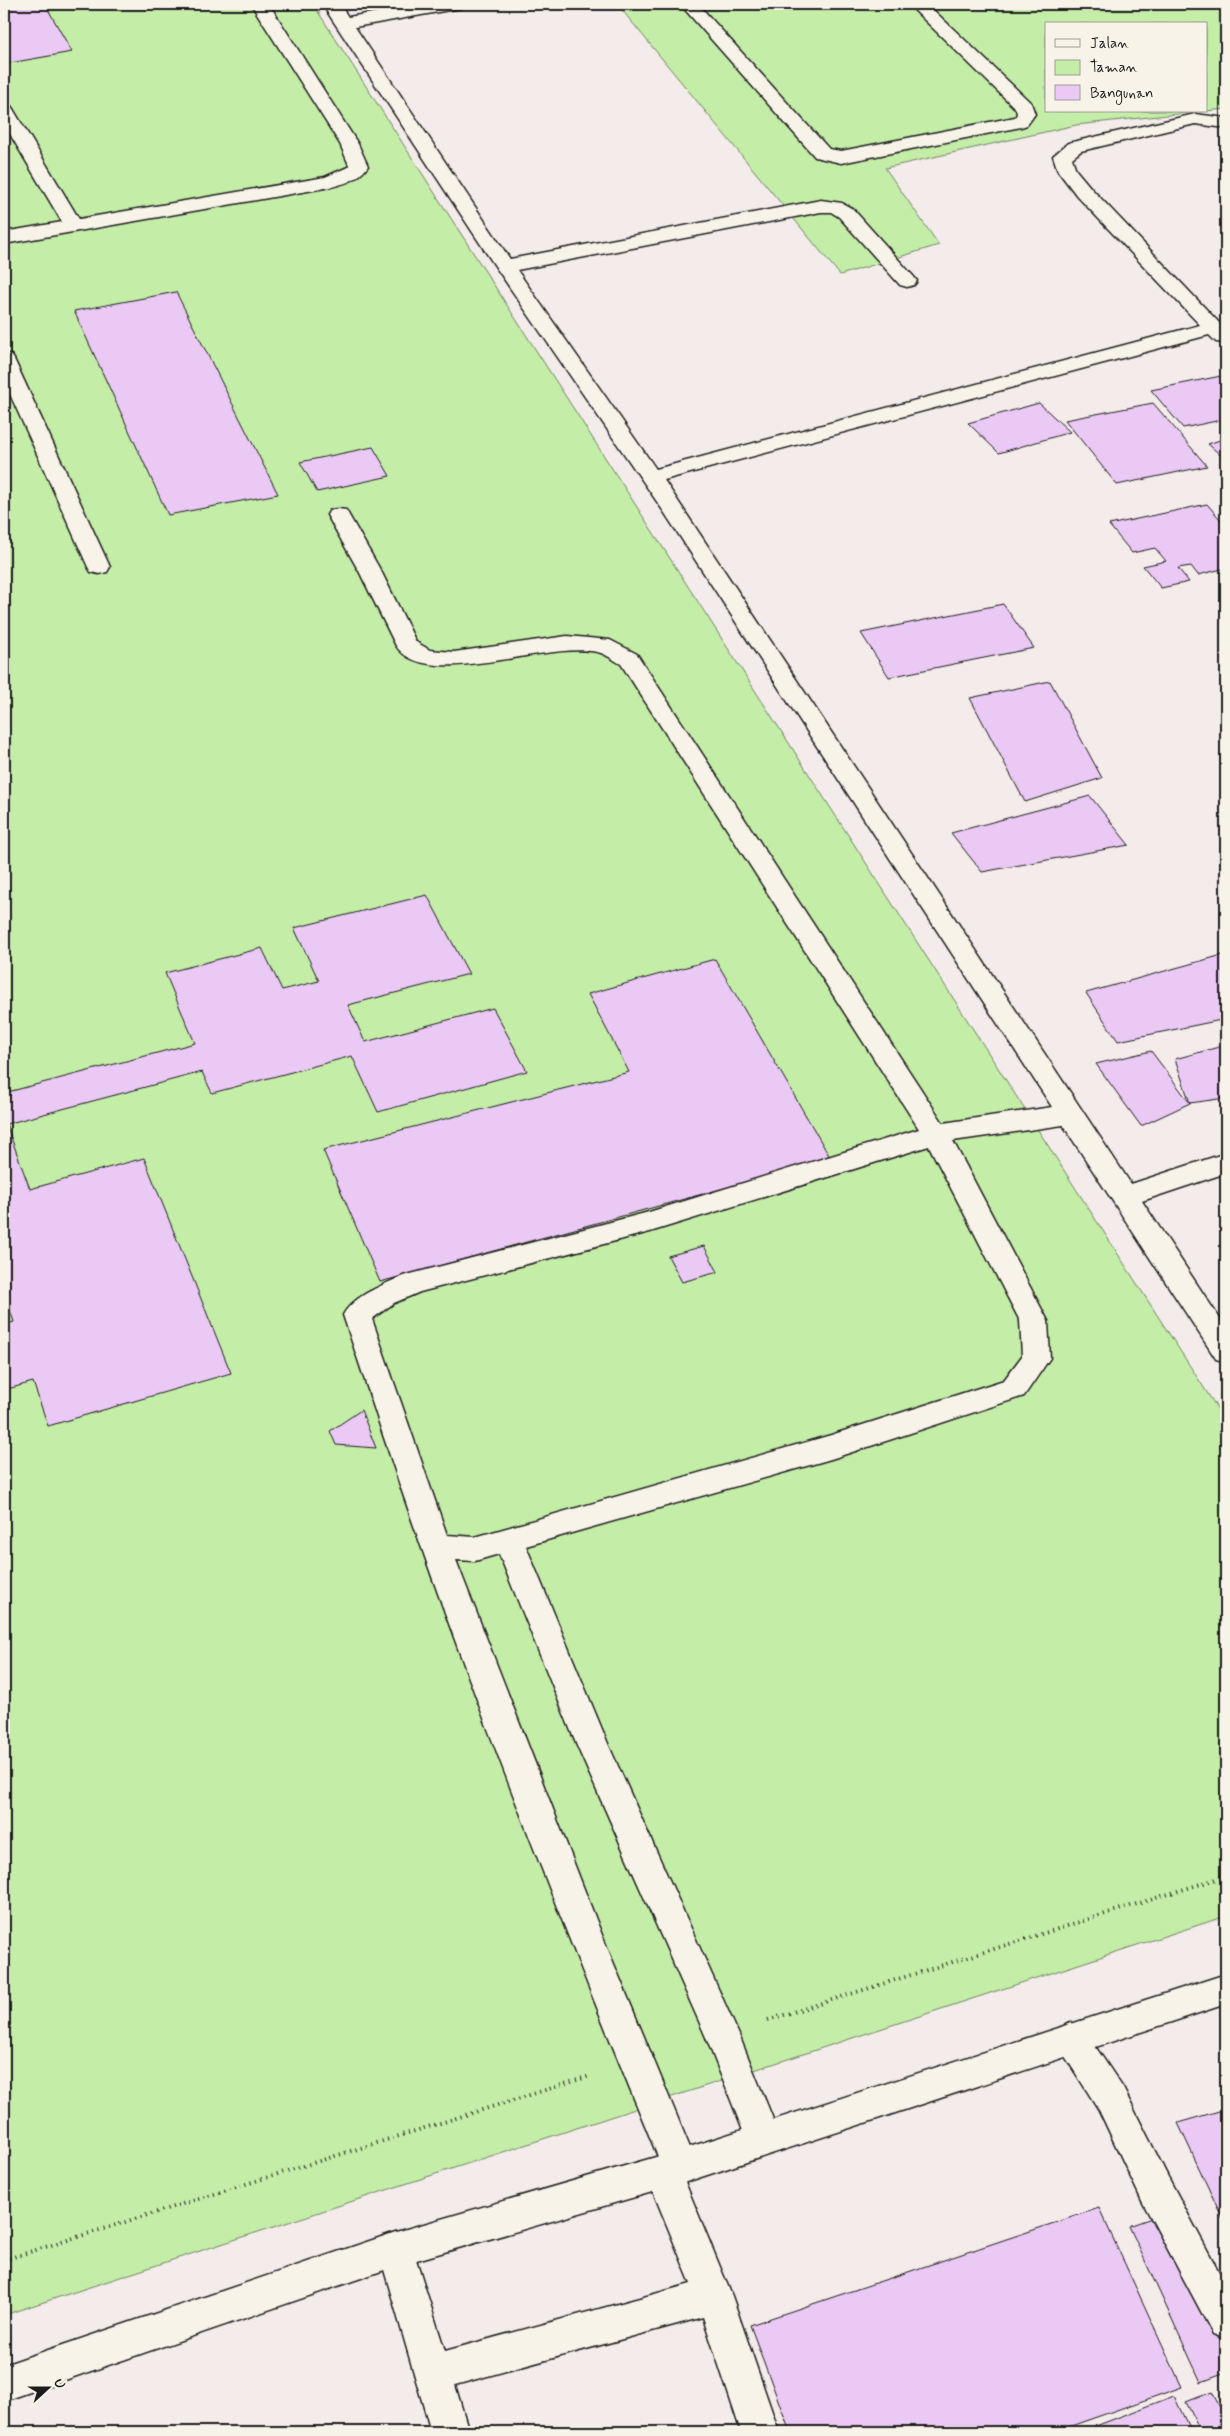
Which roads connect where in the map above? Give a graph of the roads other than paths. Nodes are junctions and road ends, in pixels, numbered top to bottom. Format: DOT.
graph roads {
  1 [pos="260,4"];
  2 [pos="331,4"];
  3 [pos="455,4"];
  4 [pos="689,4"];
  5 [pos="917,4"];
  6 [pos="345,22"];
  7 [pos="4,109"];
  8 [pos="1226,124"];
  9 [pos="74,227"];
  10 [pos="4,238"];
  11 [pos="505,266"];
  12 [pos="907,281"];
  13 [pos="1220,334"];
  14 [pos="4,359"];
  15 [pos="650,476"];
  16 [pos="338,514"];
  17 [pos="99,568"];
  18 [pos="1071,1114"];
  19 [pos="936,1134"];
  20 [pos="1226,1164"];
  21 [pos="1125,1196"];
  22 [pos="1226,1351"];
  23 [pos="508,1538"];
  24 [pos="436,1546"];
  25 [pos="1226,1989"];
  26 [pos="1071,2038"];
  27 [pos="764,2139"];
  28 [pos="671,2169"];
  29 [pos="396,2249"];
  30 [pos="714,2296"];
  31 [pos="1226,2321"];
  32 [pos="434,2372"];
  33 [pos="4,2383"];
  34 [pos="450,2432"];
  35 [pos="760,2432"];
  1 -- 9 [label="street"];
  2 -- 6 [label="street"];
  3 -- 6 [label="street"];
  4 -- 5 [label="street"];
  6 -- 11 [label="street"];
  7 -- 9 [label="street"];
  8 -- 13 [label="street"];
  9 -- 10 [label="street"];
  11 -- 12 [label="street"];
  11 -- 15 [label="street"];
  13 -- 15 [label="street"];
  14 -- 17 [label="street"];
  15 -- 18 [label="street"];
  16 -- 19 [label="street"];
  18 -- 19 [label="street"];
  18 -- 21 [label="street"];
  19 -- 23 [label="street"];
  19 -- 24 [label="street"];
  20 -- 21 [label="street"];
  21 -- 22 [label="street"];
  23 -- 24 [label="street"];
  23 -- 27 [label="street"];
  24 -- 28 [label="street"];
  25 -- 26 [label="street"];
  26 -- 27 [label="street"];
  26 -- 31 [label="street"];
  27 -- 28 [label="street"];
  28 -- 29 [label="street"];
  28 -- 30 [label="street"];
  29 -- 32 [label="street"];
  29 -- 33 [label="street"];
  30 -- 32 [label="street"];
  30 -- 35 [label="street"];
  32 -- 34 [label="street"];
}
